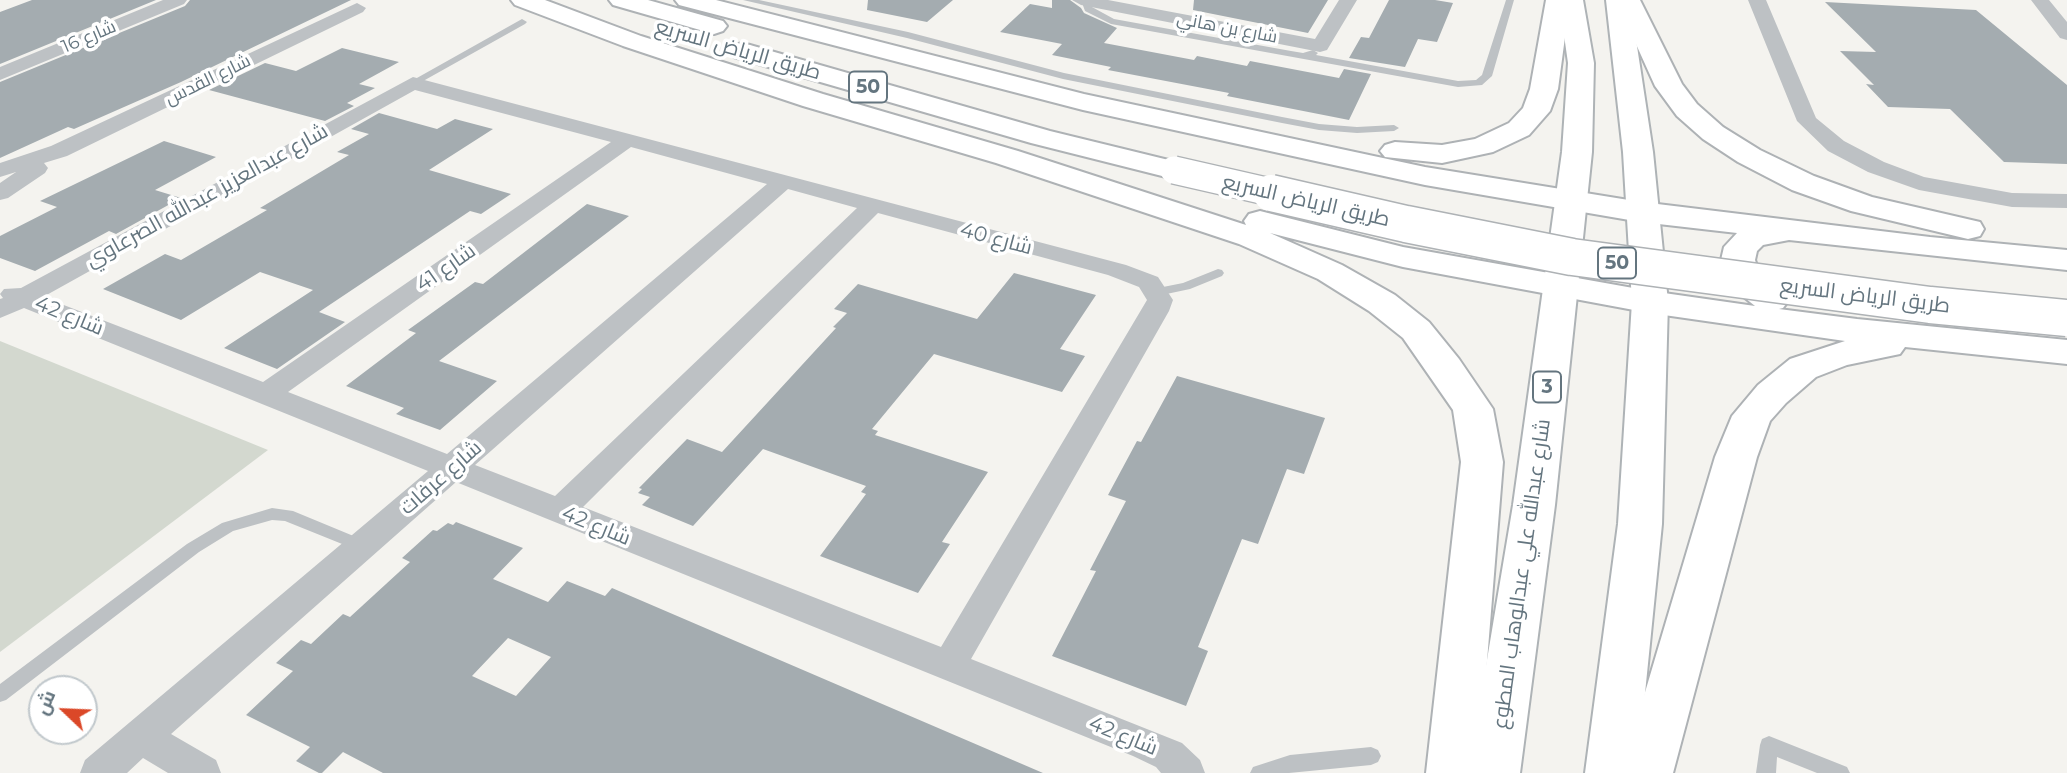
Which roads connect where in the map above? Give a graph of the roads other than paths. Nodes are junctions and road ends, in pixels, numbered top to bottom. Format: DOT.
graph roads {
  1 [pos="178,0"];
  2 [pos="563,0"];
  3 [pos="621,0"];
  4 [pos="687,0"];
  5 [pos="747,0"];
  6 [pos="1083,0"];
  7 [pos="1178,0"];
  8 [pos="1348,0"];
  9 [pos="1510,0"];
  10 [pos="1558,0"];
  11 [pos="1571,0"];
  12 [pos="1618,0"];
  13 [pos="1628,0"];
  14 [pos="1757,0"];
  15 [pos="2040,0"];
  16 [pos="357,8"];
  17 [pos="523,11"];
  18 [pos="1163,16"];
  19 [pos="2067,34"];
  20 [pos="1312,51"];
  21 [pos="0,74"];
  22 [pos="413,83"];
  23 [pos="1394,128"];
  24 [pos="1220,132"];
  25 [pos="626,141"];
  26 [pos="59,151"];
  27 [pos="1007,157"];
  28 [pos="1180,161"];
  29 [pos="0,170"];
  30 [pos="1425,176"];
  31 [pos="0,180"];
  32 [pos="782,183"];
  33 [pos="0,192"];
  34 [pos="1571,201"];
  35 [pos="2067,201"];
  36 [pos="872,206"];
  37 [pos="1642,212"];
  38 [pos="1793,231"];
  39 [pos="2067,247"];
  40 [pos="1403,257"];
  41 [pos="2067,260"];
  42 [pos="1218,272"];
  43 [pos="1559,287"];
  44 [pos="1157,292"];
  45 [pos="2067,293"];
  46 [pos="7,299"];
  47 [pos="1650,302"];
  48 [pos="2067,318"];
  49 [pos="1837,328"];
  50 [pos="2067,353"];
  51 [pos="266,394"];
  52 [pos="452,468"];
  53 [pos="561,511"];
  54 [pos="362,546"];
  55 [pos="948,666"];
  56 [pos="0,694"];
  57 [pos="141,737"];
  58 [pos="1371,756"];
  59 [pos="99,773"];
  60 [pos="202,773"];
  61 [pos="1186,773"];
  62 [pos="1260,773"];
  63 [pos="1452,773"];
  64 [pos="1494,773"];
  65 [pos="1611,773"];
  66 [pos="1647,773"];
  67 [pos="1766,773"];
  68 [pos="1840,773"];
  1 -- 21 [label="street, شارع 16"];
  2 -- 28 [label="main road, طريق الرياض السريع / 50"];
  3 -- 28 [label="main road, طريق الرياض السريع / 50"];
  4 -- 24 [label="main road"];
  5 -- 23 [label="lane"];
  6 -- 18 [label="street, شارع بن هاني"];
  6 -- 20 [label="lane"];
  7 -- 18 [label="street"];
  8 -- 20 [label="street"];
  9 -- 20 [label="lane"];
  10 -- 24 [label="main road"];
  11 -- 34 [label="main road, شارع عبدالله علي عبدالوهاب المطوع / 3"];
  12 -- 37 [label="main road"];
  13 -- 39 [label="main road"];
  14 -- 35 [label="street"];
  15 -- 19 [label="street"];
  16 -- 26 [label="street, شارع القدس"];
  17 -- 22 [label="lane"];
  17 -- 27 [label="main road"];
  18 -- 20 [label="street, شارع بن هاني"];
  22 -- 25 [label="street, شارع 40"];
  22 -- 46 [label="street, شارع عبدالعزيز عبدالله الصرعاوي"];
  24 -- 30 [label="main road"];
  25 -- 32 [label="street, شارع 40"];
  25 -- 51 [label="street, شارع 41"];
  26 -- 29 [label="street, شارع القدس"];
  26 -- 33 [label="street, شارع القدس"];
  27 -- 40 [label="main road"];
  27 -- 63 [label="main road"];
  28 -- 45 [label="main road, طريق الرياض السريع / 50"];
  28 -- 48 [label="main road, طريق الرياض السريع / 50, bridge"];
  30 -- 34 [label="main road"];
  30 -- 40 [label="main road"];
  31 -- 33 [label="street"];
  32 -- 36 [label="street, شارع 40"];
  32 -- 52 [label="street, شارع عرفات"];
  34 -- 37 [label="main road"];
  34 -- 43 [label="main road, شارع عبدالله علي عبدالوهاب المطوع / 3"];
  36 -- 44 [label="street, شارع 40"];
  36 -- 53 [label="street"];
  37 -- 38 [label="main road"];
  37 -- 47 [label="main road"];
  38 -- 41 [label="main road"];
  38 -- 49 [label="main road"];
  40 -- 43 [label="main road"];
  42 -- 44 [label="lane"];
  43 -- 47 [label="main road"];
  43 -- 64 [label="main road, شارع عبدالله علي عبدالوهاب المطوع / 3"];
  44 -- 55 [label="street"];
  46 -- 51 [label="street, شارع 42"];
  47 -- 49 [label="main road"];
  47 -- 65 [label="main road"];
  49 -- 50 [label="main road"];
  50 -- 66 [label="main road"];
  51 -- 52 [label="street, شارع 42"];
  52 -- 53 [label="street, شارع 42"];
  52 -- 54 [label="street, شارع عرفات"];
  53 -- 55 [label="street, شارع 42"];
  54 -- 56 [label="lane"];
  54 -- 57 [label="street, شارع عرفات"];
  55 -- 61 [label="street, شارع 42"];
  57 -- 59 [label="street, شارع عرفات"];
  57 -- 60 [label="street"];
  58 -- 62 [label="lane"];
  67 -- 68 [label="lane"];
}
